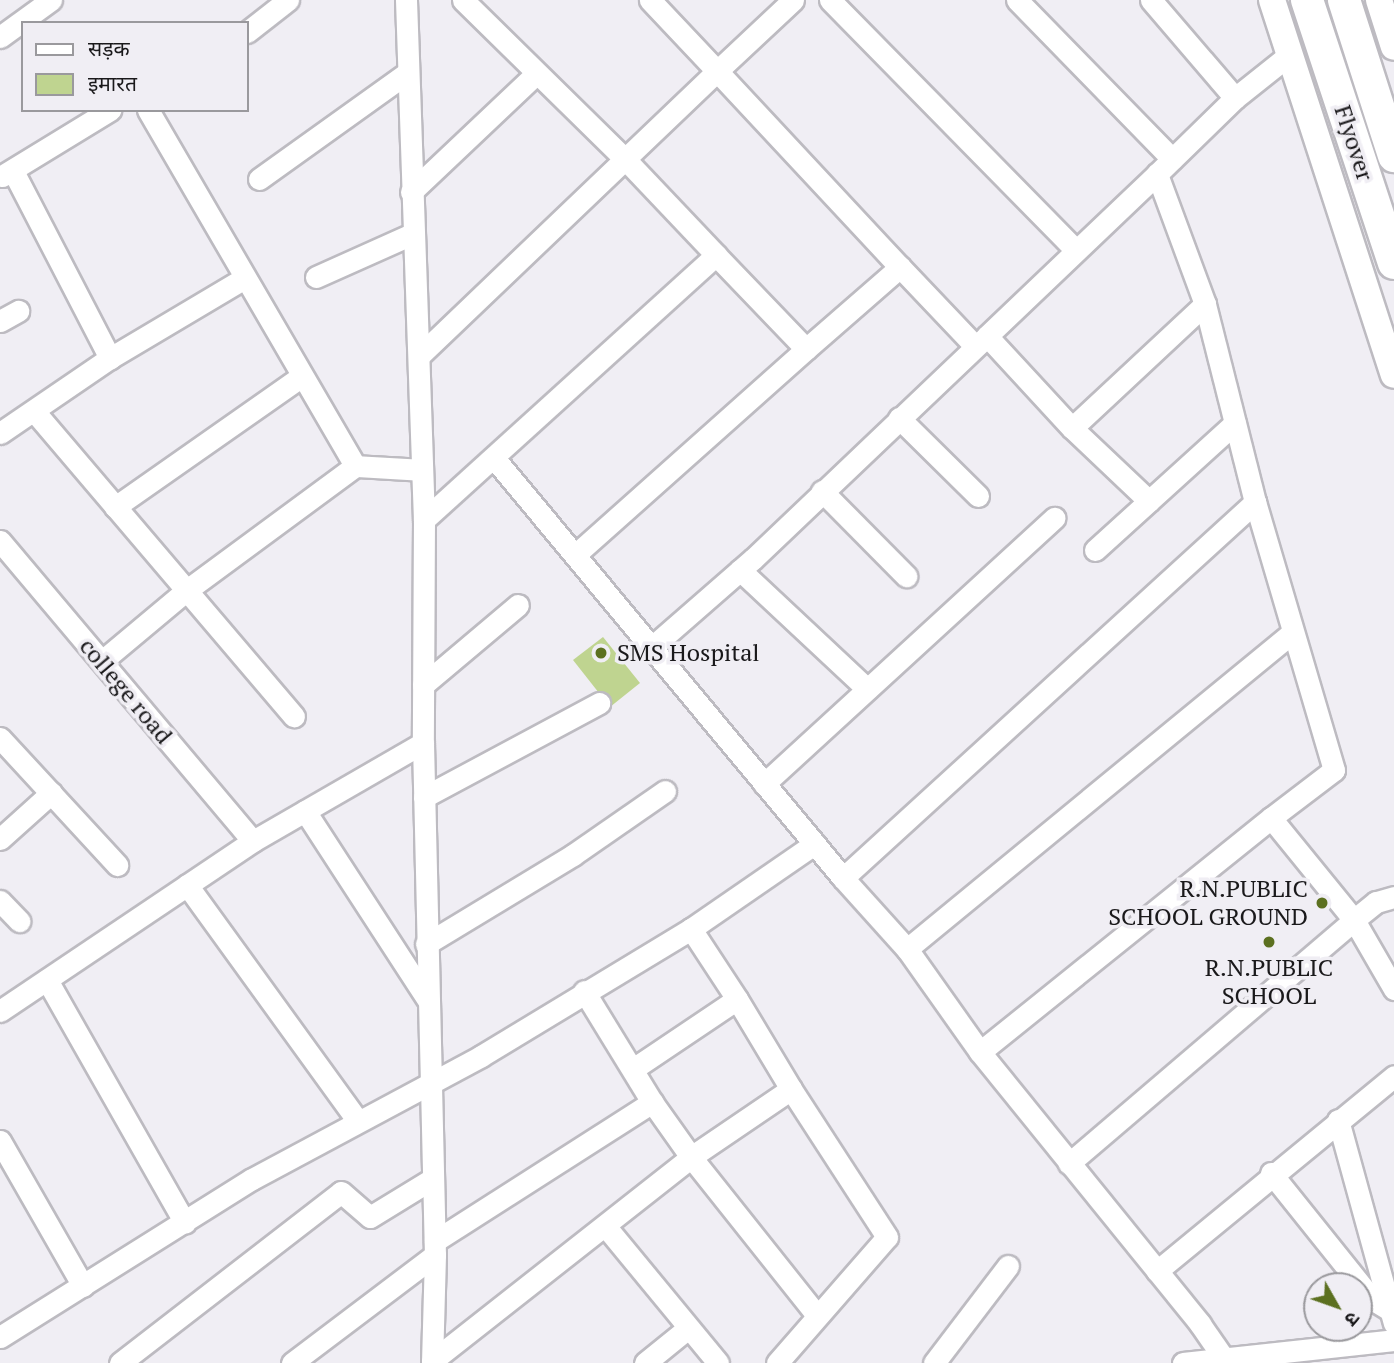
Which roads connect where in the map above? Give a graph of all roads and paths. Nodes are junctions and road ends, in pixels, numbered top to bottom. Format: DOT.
graph roads {
  1 [pos="288,0"];
  2 [pos="406,0"];
  3 [pos="463,0"];
  4 [pos="650,0"];
  5 [pos="793,0"];
  6 [pos="830,0"];
  7 [pos="1017,0"];
  8 [pos="1151,0"];
  9 [pos="1272,0"];
  10 [pos="1307,0"];
  11 [pos="1344,0"];
  12 [pos="1379,0"];
  13 [pos="36,4"];
  14 [pos="248,31"];
  15 [pos="0,37"];
  16 [pos="1394,47"];
  17 [pos="1289,55"];
  18 [pos="717,71"];
  19 [pos="407,73"];
  20 [pos="537,73"];
  21 [pos="1235,98"];
  22 [pos="107,112"];
  23 [pos="149,112"];
  24 [pos="1394,156"];
  25 [pos="625,159"];
  26 [pos="1172,159"];
  27 [pos="6,174"];
  28 [pos="1157,174"];
  29 [pos="259,178"];
  30 [pos="411,192"];
  31 [pos="412,234"];
  32 [pos="1076,250"];
  33 [pos="716,255"];
  34 [pos="1394,263"];
  35 [pos="900,267"];
  36 [pos="316,277"];
  37 [pos="245,278"];
  38 [pos="1205,304"];
  39 [pos="981,341"];
  40 [pos="806,349"];
  41 [pos="421,354"];
  42 [pos="110,358"];
  43 [pos="1394,375"];
  44 [pos="303,376"];
  45 [pos="34,411"];
  46 [pos="899,418"];
  47 [pos="1235,423"];
  48 [pos="1072,428"];
  49 [pos="0,433"];
  50 [pos="494,458"];
  51 [pos="355,466"];
  52 [pos="422,470"];
  53 [pos="822,491"];
  54 [pos="978,496"];
  55 [pos="1149,500"];
  56 [pos="1255,502"];
  57 [pos="115,507"];
  58 [pos="1054,518"];
  59 [pos="424,520"];
  60 [pos="0,541"];
  61 [pos="1095,550"];
  62 [pos="575,555"];
  63 [pos="740,570"];
  64 [pos="906,576"];
  65 [pos="187,590"];
  66 [pos="517,605"];
  67 [pos="1293,632"];
  68 [pos="652,647"];
  69 [pos="102,662"];
  70 [pos="423,685"];
  71 [pos="867,689"];
  72 [pos="599,703"];
  73 [pos="294,716"];
  74 [pos="0,738"];
  75 [pos="423,743"];
  76 [pos="764,784"];
  77 [pos="665,790"];
  78 [pos="51,793"];
  79 [pos="424,797"];
  80 [pos="305,811"];
  81 [pos="1271,818"];
  82 [pos="0,839"];
  83 [pos="253,841"];
  84 [pos="814,844"];
  85 [pos="117,865"];
  86 [pos="842,878"];
  87 [pos="187,884"];
  88 [pos="1394,897"];
  89 [pos="0,901"];
  90 [pos="1354,920"];
  91 [pos="19,921"];
  92 [pos="691,929"];
  93 [pos="426,944"];
  94 [pos="907,948"];
  95 [pos="47,980"];
  96 [pos="1394,989"];
  97 [pos="584,991"];
  98 [pos="427,999"];
  99 [pos="737,999"];
  100 [pos="0,1011"];
  101 [pos="980,1052"];
  102 [pos="634,1069"];
  103 [pos="1394,1076"];
  104 [pos="432,1080"];
  105 [pos="791,1090"];
  106 [pos="652,1102"];
  107 [pos="1338,1120"];
  108 [pos="358,1121"];
  109 [pos="0,1141"];
  110 [pos="691,1157"];
  111 [pos="1069,1163"];
  112 [pos="1271,1173"];
  113 [pos="432,1179"];
  114 [pos="185,1223"];
  115 [pos="606,1227"];
  116 [pos="435,1248"];
  117 [pos="1007,1266"];
  118 [pos="1157,1272"];
  119 [pos="83,1286"];
  120 [pos="816,1314"];
  121 [pos="1392,1317"];
  122 [pos="688,1328"];
  123 [pos="0,1337"];
  124 [pos="1394,1340"];
  125 [pos="1225,1361"];
  126 [pos="432,1362"];
  127 [pos="120,1363"];
  128 [pos="292,1363"];
  129 [pos="645,1363"];
  130 [pos="718,1363"];
  131 [pos="777,1363"];
  132 [pos="934,1363"];
  133 [pos="1183,1363"];
  1 -- 14 [label="street"];
  2 -- 19 [label="street"];
  3 -- 20 [label="street"];
  4 -- 18 [label="street"];
  5 -- 18 [label="street"];
  6 -- 32 [label="street"];
  7 -- 26 [label="street"];
  8 -- 21 [label="street"];
  9 -- 17 [label="main road"];
  10 -- 34 [label="highway, Flyover"];
  11 -- 24 [label="highway, Flyover"];
  12 -- 16 [label="main road"];
  13 -- 15 [label="street"];
  17 -- 21 [label="street"];
  17 -- 43 [label="main road"];
  18 -- 25 [label="street"];
  18 -- 35 [label="street"];
  19 -- 29 [label="street"];
  19 -- 30 [label="street"];
  20 -- 25 [label="street"];
  20 -- 30 [label="street"];
  21 -- 26 [label="street"];
  22 -- 27 [label="street"];
  23 -- 37 [label="street"];
  25 -- 33 [label="street"];
  25 -- 41 [label="street"];
  26 -- 28 [label="street"];
  27 -- 42 [label="street"];
  28 -- 32 [label="street"];
  28 -- 38 [label="street"];
  30 -- 31 [label="street"];
  31 -- 36 [label="street"];
  31 -- 41 [label="street"];
  32 -- 39 [label="street"];
  33 -- 40 [label="street"];
  33 -- 50 [label="street"];
  35 -- 39 [label="street"];
  35 -- 40 [label="street"];
  37 -- 42 [label="street"];
  37 -- 44 [label="street"];
  38 -- 47 [label="street"];
  38 -- 48 [label="street"];
  39 -- 46 [label="street"];
  39 -- 48 [label="street"];
  40 -- 62 [label="street"];
  41 -- 52 [label="street"];
  42 -- 45 [label="street"];
  44 -- 51 [label="street"];
  44 -- 57 [label="street"];
  45 -- 49 [label="street"];
  45 -- 57 [label="street"];
  46 -- 53 [label="street"];
  46 -- 54 [label="street"];
  47 -- 55 [label="street"];
  47 -- 56 [label="street"];
  48 -- 55 [label="street"];
  50 -- 59 [label="street"];
  50 -- 62 [label="street"];
  51 -- 52 [label="street"];
  51 -- 65 [label="street"];
  52 -- 59 [label="street"];
  53 -- 63 [label="street"];
  53 -- 64 [label="street"];
  55 -- 61 [label="street"];
  56 -- 67 [label="street"];
  56 -- 86 [label="street"];
  57 -- 65 [label="street"];
  58 -- 71 [label="street"];
  59 -- 70 [label="street"];
  60 -- 69 [label="street, college road"];
  62 -- 68 [label="street"];
  63 -- 68 [label="street"];
  63 -- 71 [label="street"];
  65 -- 69 [label="street"];
  65 -- 73 [label="street"];
  66 -- 70 [label="street"];
  67 -- 81 [label="street"];
  67 -- 94 [label="street"];
  68 -- 76 [label="street"];
  69 -- 83 [label="street, college road"];
  70 -- 75 [label="street"];
  71 -- 76 [label="street"];
  72 -- 79 [label="street"];
  74 -- 78 [label="street"];
  75 -- 79 [label="street"];
  75 -- 80 [label="street"];
  76 -- 84 [label="street"];
  77 -- 93 [label="street"];
  78 -- 82 [label="street"];
  78 -- 85 [label="street"];
  79 -- 93 [label="street"];
  80 -- 83 [label="street"];
  80 -- 98 [label="street"];
  81 -- 90 [label="street"];
  81 -- 101 [label="street"];
  83 -- 87 [label="street"];
  84 -- 86 [label="street"];
  84 -- 92 [label="street"];
  86 -- 94 [label="street"];
  87 -- 95 [label="street"];
  87 -- 108 [label="street"];
  88 -- 90 [label="street"];
  89 -- 91 [label="street"];
  90 -- 96 [label="street"];
  90 -- 111 [label="street"];
  92 -- 97 [label="street"];
  92 -- 99 [label="street"];
  93 -- 98 [label="street"];
  94 -- 101 [label="street"];
  95 -- 100 [label="street"];
  95 -- 114 [label="street"];
  97 -- 102 [label="street"];
  97 -- 104 [label="street"];
  98 -- 104 [label="street"];
  99 -- 102 [label="street"];
  99 -- 105 [label="street"];
  101 -- 111 [label="street"];
  102 -- 106 [label="street"];
  103 -- 107 [label="street"];
  104 -- 108 [label="street"];
  104 -- 113 [label="street"];
  105 -- 110 [label="street"];
  105 -- 120 [label="street"];
  106 -- 110 [label="street"];
  106 -- 116 [label="street"];
  107 -- 112 [label="street"];
  107 -- 121 [label="street"];
  108 -- 114 [label="street"];
  109 -- 119 [label="street"];
  110 -- 115 [label="street"];
  110 -- 120 [label="street"];
  111 -- 118 [label="street"];
  112 -- 118 [label="street"];
  112 -- 121 [label="street"];
  113 -- 116 [label="street"];
  113 -- 127 [label="street"];
  114 -- 119 [label="street"];
  115 -- 122 [label="street"];
  115 -- 126 [label="street"];
  116 -- 126 [label="street"];
  116 -- 128 [label="street"];
  117 -- 132 [label="street"];
  118 -- 125 [label="street"];
  119 -- 123 [label="street"];
  120 -- 131 [label="street"];
  122 -- 129 [label="street"];
  122 -- 130 [label="street"];
  124 -- 125 [label="street"];
  125 -- 133 [label="street"];
}
